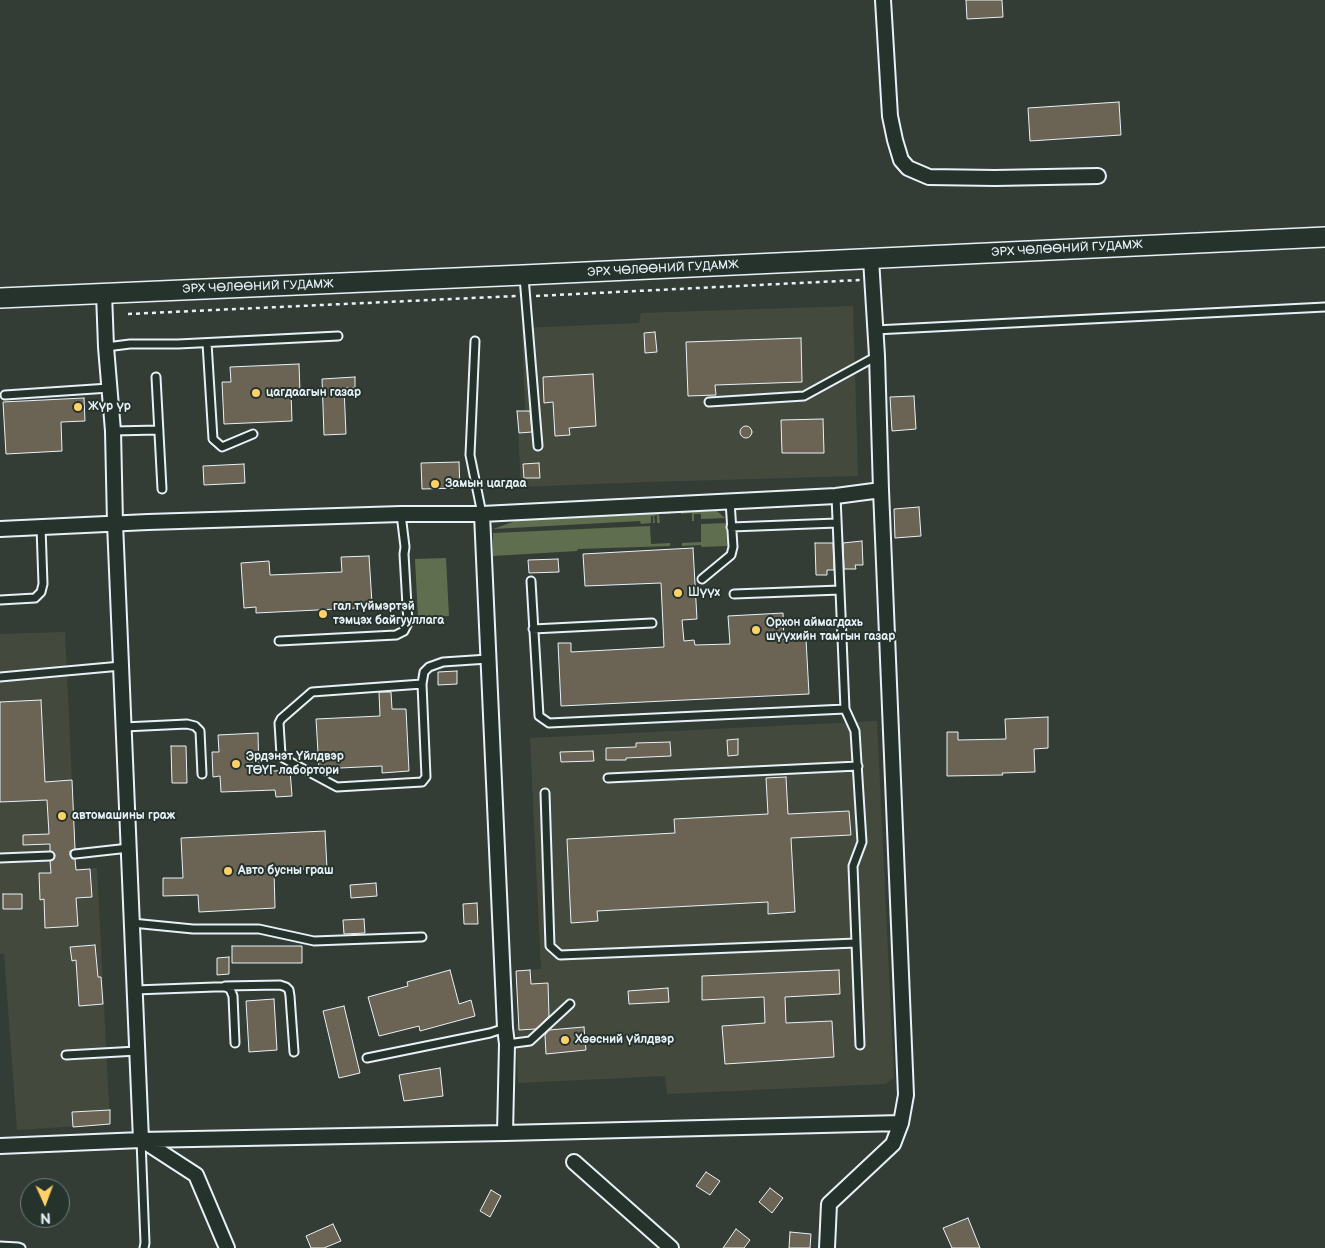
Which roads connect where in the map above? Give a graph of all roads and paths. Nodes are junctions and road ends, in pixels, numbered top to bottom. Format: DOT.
graph roads {
  1 [pos="882,0"];
  2 [pos="1098,176"];
  3 [pos="1325,237"];
  4 [pos="871,259"];
  5 [pos="524,275"];
  6 [pos="872,280"];
  7 [pos="104,294"];
  8 [pos="526,296"];
  9 [pos="0,298"];
  10 [pos="1325,307"];
  11 [pos="128,314"];
  12 [pos="875,330"];
  13 [pos="338,336"];
  14 [pos="475,341"];
  15 [pos="207,343"];
  16 [pos="106,347"];
  17 [pos="877,356"];
  18 [pos="156,377"];
  19 [pos="109,388"];
  20 [pos="5,395"];
  21 [pos="709,402"];
  22 [pos="160,430"];
  23 [pos="113,432"];
  24 [pos="253,434"];
  25 [pos="538,446"];
  26 [pos="162,489"];
  27 [pos="881,490"];
  28 [pos="836,496"];
  29 [pos="730,500"];
  30 [pos="401,514"];
  31 [pos="482,514"];
  32 [pos="837,523"];
  33 [pos="116,524"];
  34 [pos="41,527"];
  35 [pos="731,527"];
  36 [pos="0,529"];
  37 [pos="702,579"];
  38 [pos="531,581"];
  39 [pos="840,590"];
  40 [pos="734,594"];
  41 [pos="0,600"];
  42 [pos="652,623"];
  43 [pos="533,628"];
  44 [pos="279,641"];
  45 [pos="488,660"];
  46 [pos="121,666"];
  47 [pos="0,677"];
  48 [pos="422,684"];
  49 [pos="845,709"];
  50 [pos="124,728"];
  51 [pos="281,755"];
  52 [pos="282,766"];
  53 [pos="858,766"];
  54 [pos="202,774"];
  55 [pos="608,778"];
  56 [pos="545,793"];
  57 [pos="129,848"];
  58 [pos="75,854"];
  59 [pos="50,856"];
  60 [pos="0,858"];
  61 [pos="132,924"];
  62 [pos="422,936"];
  63 [pos="856,944"];
  64 [pos="215,986"];
  65 [pos="135,990"];
  66 [pos="570,1004"];
  67 [pos="505,1028"];
  68 [pos="236,1043"];
  69 [pos="507,1044"];
  70 [pos="860,1044"];
  71 [pos="137,1051"];
  72 [pos="294,1052"];
  73 [pos="66,1055"];
  74 [pos="367,1058"];
  75 [pos="901,1123"];
  76 [pos="505,1133"];
  77 [pos="141,1140"];
  78 [pos="0,1146"];
  79 [pos="574,1162"];
  80 [pos="0,1246"];
  81 [pos="665,1246"];
  82 [pos="21,1248"];
  83 [pos="144,1248"];
  84 [pos="227,1248"];
  85 [pos="827,1248"];
  1 -- 2 [label="street"];
  3 -- 4 [label="main road, ЭРХ ЧӨЛӨӨНИЙ ГУДАМЖ"];
  4 -- 5 [label="main road, ЭРХ ЧӨЛӨӨНИЙ ГУДАМЖ"];
  4 -- 6 [label="street"];
  5 -- 7 [label="main road, ЭРХ ЧӨЛӨӨНИЙ ГУДАМЖ"];
  5 -- 8 [label="lane"];
  6 -- 8 [label="path"];
  6 -- 12 [label="street"];
  7 -- 9 [label="main road, ЭРХ ЧӨЛӨӨНИЙ ГУДАМЖ"];
  7 -- 16 [label="street"];
  8 -- 11 [label="path"];
  8 -- 25 [label="lane"];
  10 -- 12 [label="lane"];
  12 -- 17 [label="street"];
  13 -- 15 [label="lane"];
  14 -- 31 [label="lane"];
  15 -- 16 [label="lane"];
  15 -- 24 [label="lane"];
  16 -- 19 [label="street"];
  17 -- 21 [label="lane"];
  17 -- 27 [label="street"];
  18 -- 22 [label="lane"];
  19 -- 20 [label="lane"];
  19 -- 23 [label="street"];
  22 -- 23 [label="lane"];
  22 -- 26 [label="lane"];
  23 -- 33 [label="street"];
  27 -- 28 [label="street"];
  27 -- 75 [label="street"];
  28 -- 29 [label="street"];
  28 -- 32 [label="lane"];
  29 -- 31 [label="street"];
  29 -- 35 [label="lane"];
  30 -- 31 [label="street"];
  30 -- 33 [label="street"];
  30 -- 44 [label="lane"];
  31 -- 45 [label="street"];
  32 -- 35 [label="lane"];
  32 -- 39 [label="lane"];
  33 -- 34 [label="street"];
  33 -- 46 [label="street"];
  34 -- 36 [label="street"];
  34 -- 41 [label="lane"];
  35 -- 37 [label="lane"];
  38 -- 43 [label="lane"];
  39 -- 40 [label="lane"];
  39 -- 49 [label="lane"];
  42 -- 43 [label="lane"];
  43 -- 49 [label="lane"];
  45 -- 48 [label="lane"];
  45 -- 67 [label="street"];
  46 -- 47 [label="lane"];
  46 -- 50 [label="street"];
  48 -- 51 [label="lane"];
  48 -- 51 [label="lane"];
  49 -- 53 [label="lane"];
  50 -- 54 [label="lane"];
  50 -- 57 [label="street"];
  51 -- 52 [label="lane"];
  53 -- 55 [label="lane"];
  53 -- 63 [label="lane"];
  56 -- 63 [label="lane"];
  57 -- 58 [label="lane"];
  57 -- 61 [label="street"];
  59 -- 60 [label="lane"];
  61 -- 62 [label="lane"];
  61 -- 65 [label="street"];
  63 -- 70 [label="lane"];
  64 -- 65 [label="lane"];
  64 -- 68 [label="lane"];
  64 -- 72 [label="lane"];
  65 -- 71 [label="street"];
  66 -- 69 [label="lane"];
  67 -- 69 [label="street"];
  67 -- 74 [label="lane"];
  69 -- 76 [label="street"];
  71 -- 73 [label="lane"];
  71 -- 77 [label="street"];
  75 -- 76 [label="street"];
  75 -- 85 [label="street"];
  76 -- 77 [label="street"];
  77 -- 78 [label="street"];
  77 -- 83 [label="lane"];
  77 -- 84 [label="street"];
  79 -- 81 [label="street"];
  80 -- 82 [label="lane"];
}
